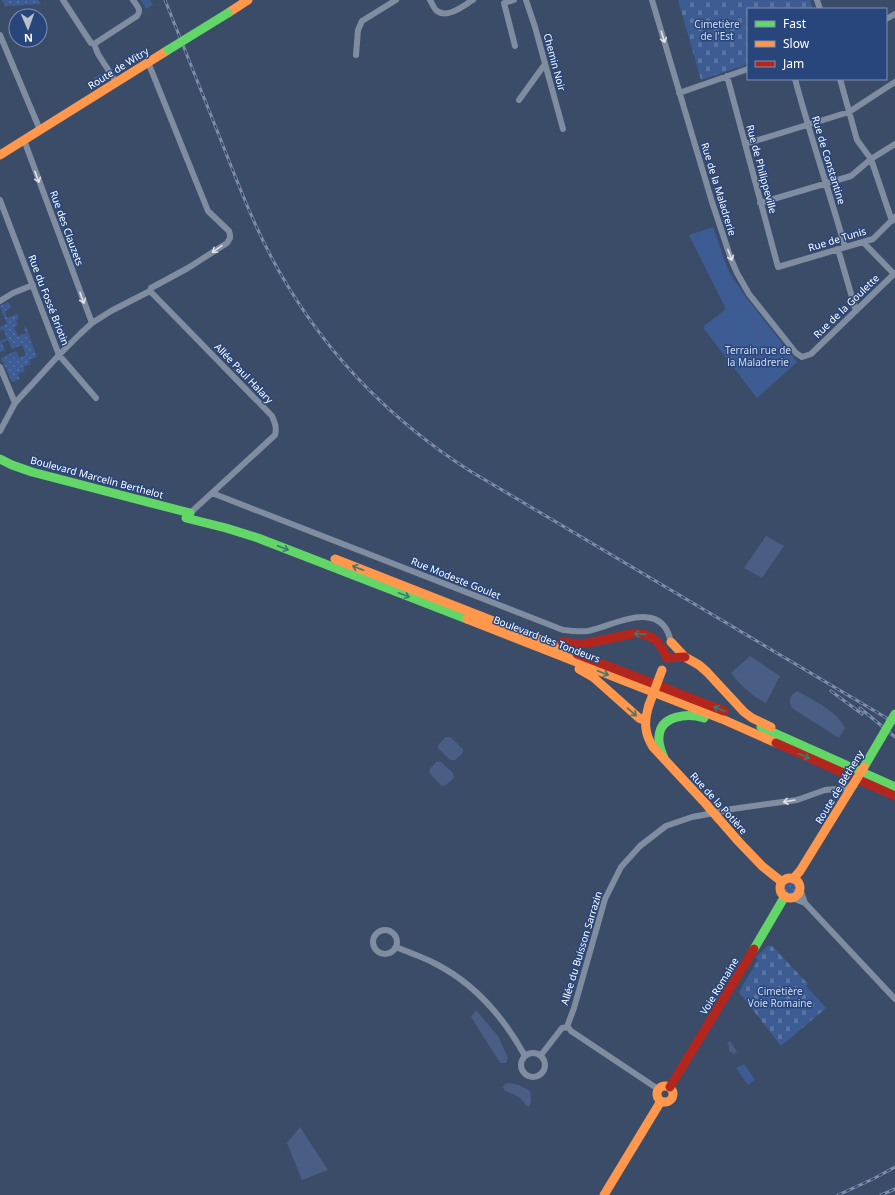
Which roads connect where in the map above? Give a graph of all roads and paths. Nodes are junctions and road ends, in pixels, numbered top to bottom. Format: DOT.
graph roads {
  1 [pos="63,0"];
  2 [pos="133,0"];
  3 [pos="248,0"];
  4 [pos="396,0"];
  5 [pos="430,0"];
  6 [pos="473,0"];
  7 [pos="514,0"];
  8 [pos="526,0"];
  9 [pos="652,0"];
  10 [pos="0,35"];
  11 [pos="94,44"];
  12 [pos="515,46"];
  13 [pos="356,55"];
  14 [pos="148,62"];
  15 [pos="545,64"];
  16 [pos="747,69"];
  17 [pos="727,76"];
  18 [pos="795,80"];
  19 [pos="840,80"];
  20 [pos="116,82"];
  21 [pos="895,82"];
  22 [pos="679,93"];
  23 [pos="519,100"];
  24 [pos="849,112"];
  25 [pos="807,124"];
  26 [pos="563,129"];
  27 [pos="40,130"];
  28 [pos="24,140"];
  29 [pos="745,144"];
  30 [pos="895,144"];
  31 [pos="0,155"];
  32 [pos="871,159"];
  33 [pos="827,183"];
  34 [pos="0,200"];
  35 [pos="760,203"];
  36 [pos="893,219"];
  37 [pos="863,242"];
  38 [pos="845,247"];
  39 [pos="838,249"];
  40 [pos="778,266"];
  41 [pos="894,273"];
  42 [pos="33,285"];
  43 [pos="150,291"];
  44 [pos="0,300"];
  45 [pos="856,311"];
  46 [pos="92,323"];
  47 [pos="811,354"];
  48 [pos="59,355"];
  49 [pos="0,367"];
  50 [pos="96,398"];
  51 [pos="15,403"];
  52 [pos="0,431"];
  53 [pos="0,458"];
  54 [pos="0,465"];
  55 [pos="212,492"];
  56 [pos="188,515"];
  57 [pos="417,590"];
  58 [pos="504,634"];
  59 [pos="671,642"];
  60 [pos="685,657"];
  61 [pos="667,658"];
  62 [pos="895,714"];
  63 [pos="644,720"];
  64 [pos="780,745"];
  65 [pos="815,751"];
  66 [pos="664,758"];
  67 [pos="853,785"];
  68 [pos="895,787"];
  69 [pos="895,796"];
  70 [pos="714,813"];
  71 [pos="782,882"];
  72 [pos="797,884"];
  73 [pos="788,897"];
  74 [pos="805,903"];
  75 [pos="396,947"];
  76 [pos="895,999"];
  77 [pos="568,1027"];
  78 [pos="541,1055"];
  79 [pos="525,1056"];
  80 [pos="670,1087"];
  81 [pos="658,1089"];
  82 [pos="661,1101"];
  83 [pos="604,1195"];
  1 -- 11 [label="street"];
  2 -- 11 [label="street"];
  3 -- 14 [label="main road, Route de Witry, bridge"];
  4 -- 13 [label="street"];
  5 -- 6 [label="street"];
  7 -- 12 [label="street"];
  8 -- 15 [label="street, Chemin Noir"];
  9 -- 22 [label="street, Rue de la Maladrerie, one-way"];
  10 -- 27 [label="street"];
  11 -- 20 [label="street"];
  14 -- 20 [label="main road, Route de Witry"];
  14 -- 43 [label="street, one-way"];
  15 -- 23 [label="street"];
  15 -- 26 [label="street, Chemin Noir"];
  16 -- 17 [label="street"];
  17 -- 22 [label="street"];
  17 -- 29 [label="street, Rue de Philippeville"];
  18 -- 25 [label="street, Rue de Constantine"];
  19 -- 24 [label="street"];
  20 -- 27 [label="main road, Route de Witry"];
  21 -- 24 [label="street"];
  22 -- 47 [label="street, Rue de la Maladrerie, one-way"];
  24 -- 25 [label="street"];
  24 -- 32 [label="street"];
  25 -- 29 [label="street"];
  25 -- 33 [label="street, Rue de Constantine"];
  27 -- 28 [label="main road, Route de Witry"];
  28 -- 31 [label="main road, Route de Witry"];
  28 -- 46 [label="street, Rue des Clauzets, one-way"];
  29 -- 35 [label="street, Rue de Philippeville"];
  30 -- 32 [label="street"];
  32 -- 33 [label="street"];
  32 -- 36 [label="street"];
  33 -- 35 [label="street"];
  33 -- 38 [label="street, Rue de Constantine"];
  34 -- 42 [label="street, Rue du Fossé Briotin"];
  35 -- 40 [label="street, Rue de Philippeville"];
  36 -- 37 [label="street, Rue de Tunis"];
  37 -- 38 [label="street, Rue de Tunis"];
  37 -- 41 [label="street"];
  38 -- 39 [label="street, Rue de Tunis"];
  39 -- 40 [label="street, Rue de Tunis"];
  39 -- 45 [label="street"];
  41 -- 45 [label="street, Rue de la Goulette"];
  42 -- 44 [label="street"];
  42 -- 48 [label="street, Rue du Fossé Briotin"];
  43 -- 46 [label="street"];
  43 -- 55 [label="street, Allée Paul Halary"];
  45 -- 47 [label="street, Rue de la Goulette"];
  46 -- 48 [label="street"];
  48 -- 50 [label="street, Rue du Fossé Briotin"];
  48 -- 51 [label="street"];
  49 -- 51 [label="street"];
  51 -- 52 [label="street"];
  53 -- 56 [label="main road, Boulevard Marcelin Berthelot"];
  54 -- 56 [label="main road, Boulevard Marcelin Berthelot"];
  55 -- 56 [label="street, Allée Paul Halary"];
  55 -- 59 [label="street, Rue Modeste Goulet"];
  57 -- 56 [label="main road, Boulevard des Tondeurs, one-way"];
  56 -- 58 [label="main road, Boulevard des Tondeurs, one-way"];
  61 -- 57 [label="main road, one-way"];
  65 -- 57 [label="main road, Boulevard des Tondeurs, one-way"];
  58 -- 63 [label="main road, one-way"];
  58 -- 64 [label="main road, Boulevard des Tondeurs, one-way"];
  59 -- 60 [label="main road"];
  59 -- 61 [label="street"];
  60 -- 61 [label="main road"];
  60 -- 65 [label="main road"];
  61 -- 63 [label="main road, bridge"];
  62 -- 67 [label="main road, Route de Bétheny, bridge"];
  63 -- 66 [label="main road, Rue de la Potière"];
  64 -- 66 [label="main road"];
  64 -- 69 [label="main road, Boulevard des Tondeurs, one-way"];
  65 -- 68 [label="main road, Boulevard des Tondeurs"];
  66 -- 70 [label="main road, Rue de la Potière"];
  67 -- 70 [label="street, Allée du Buisson Sarrazin, one-way"];
  67 -- 72 [label="main road, Route de Bétheny"];
  70 -- 71 [label="main road, Rue de la Potière"];
  70 -- 77 [label="street, Allée du Buisson Sarrazin"];
  71 -- 72 [label="main road"];
  71 -- 73 [label="main road"];
  72 -- 73 [label="main road"];
  72 -- 74 [label="street"];
  73 -- 74 [label="street"];
  73 -- 80 [label="main road, Voie Romaine"];
  74 -- 76 [label="street"];
  75 -- 79 [label="street"];
  77 -- 78 [label="street"];
  77 -- 81 [label="street"];
  78 -- 79 [label="street"];
  78 -- 79 [label="street"];
  80 -- 81 [label="main road"];
  80 -- 82 [label="main road"];
  81 -- 82 [label="main road"];
  82 -- 83 [label="main road"];
}
